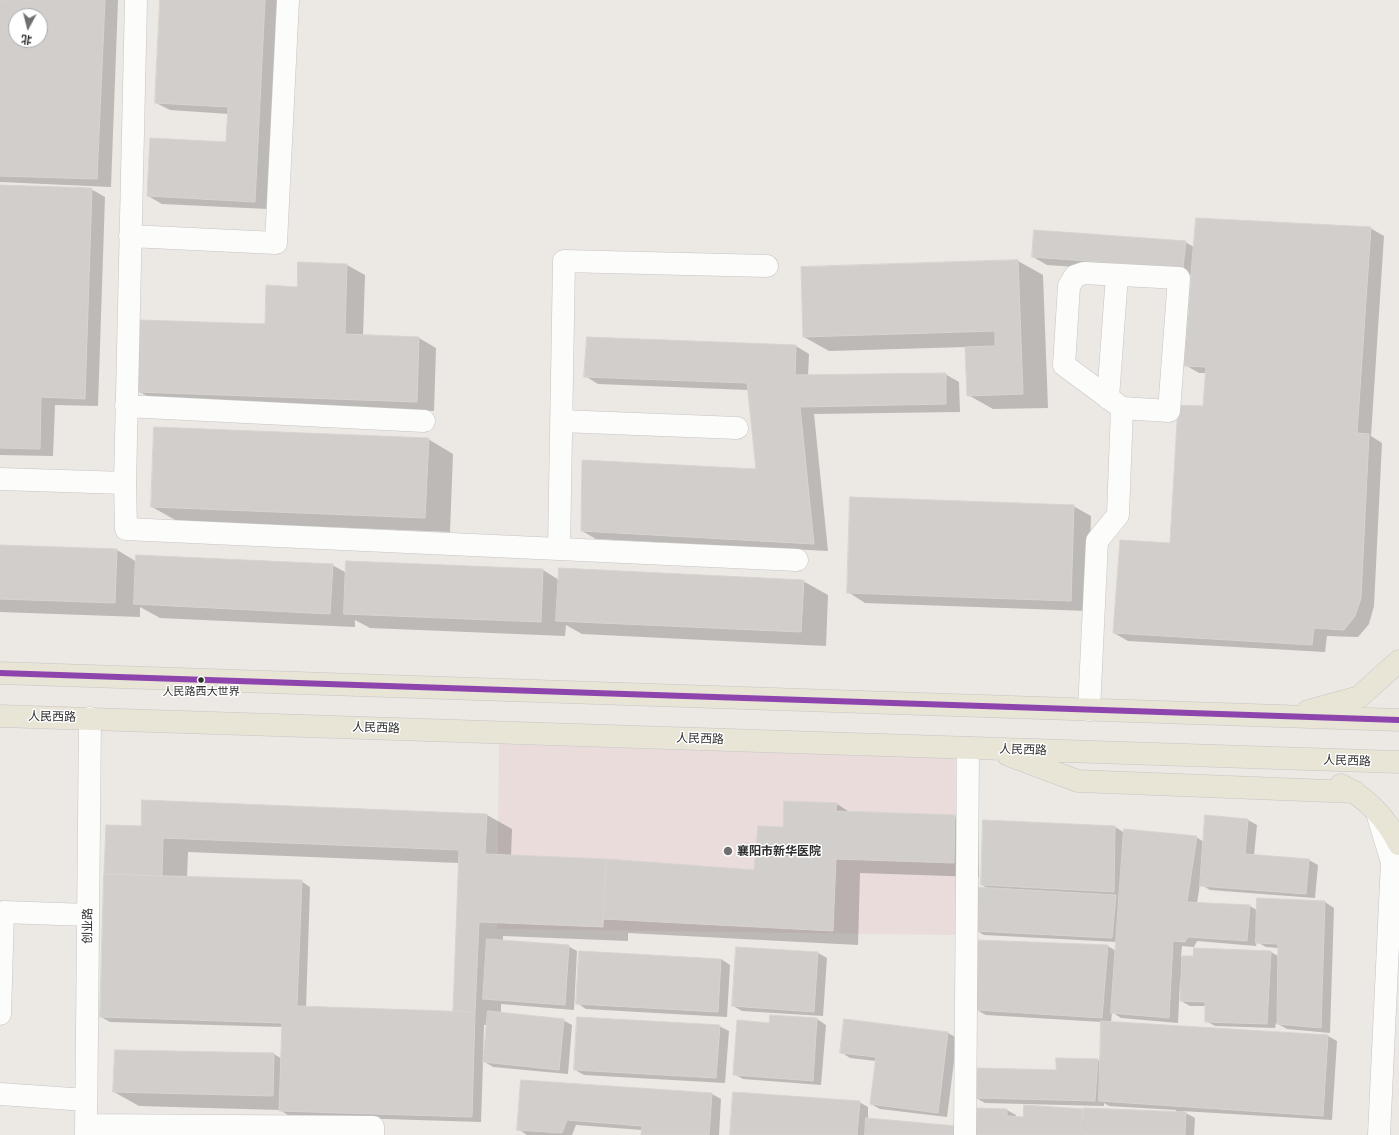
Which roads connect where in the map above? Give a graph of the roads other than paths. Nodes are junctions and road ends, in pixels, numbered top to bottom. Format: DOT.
graph roads {
  1 [pos="136,0"];
  2 [pos="288,0"];
  3 [pos="130,236"];
  4 [pos="767,266"];
  5 [pos="1117,275"];
  6 [pos="1115,403"];
  7 [pos="126,406"];
  8 [pos="424,421"];
  9 [pos="561,421"];
  10 [pos="738,428"];
  11 [pos="0,479"];
  12 [pos="125,483"];
  13 [pos="559,549"];
  14 [pos="797,560"];
  15 [pos="1399,661"];
  16 [pos="0,673"];
  17 [pos="1089,710"];
  18 [pos="0,716"];
  19 [pos="1287,716"];
  20 [pos="90,718"];
  21 [pos="1399,720"];
  22 [pos="968,748"];
  23 [pos="990,748"];
  24 [pos="1288,758"];
  25 [pos="1399,762"];
  26 [pos="1354,792"];
  27 [pos="1376,809"];
  28 [pos="1399,844"];
  29 [pos="88,915"];
  30 [pos="0,1014"];
  31 [pos="0,1094"];
  32 [pos="86,1100"];
  33 [pos="86,1130"];
  34 [pos="373,1135"];
  35 [pos="964,1135"];
  36 [pos="1379,1135"];
  1 -- 3 [label="street"];
  2 -- 3 [label="street"];
  3 -- 7 [label="street"];
  4 -- 9 [label="street"];
  5 -- 6 [label="street"];
  5 -- 6 [label="street"];
  5 -- 6 [label="street"];
  6 -- 17 [label="street"];
  7 -- 8 [label="street"];
  7 -- 12 [label="street"];
  9 -- 10 [label="street"];
  9 -- 13 [label="street"];
  11 -- 12 [label="street"];
  12 -- 13 [label="street"];
  13 -- 14 [label="street"];
  15 -- 19 [label="main road"];
  16 -- 17 [label="main road"];
  17 -- 19 [label="main road"];
  18 -- 20 [label="main road, 人民西路"];
  19 -- 21 [label="main road"];
  20 -- 22 [label="main road, 人民西路"];
  20 -- 29 [label="street, 创业路"];
  22 -- 23 [label="main road, 人民西路"];
  22 -- 35 [label="street"];
  23 -- 24 [label="main road, 人民西路"];
  23 -- 26 [label="main road"];
  24 -- 25 [label="main road, 人民西路"];
  24 -- 26 [label="main road"];
  26 -- 27 [label="main road"];
  27 -- 28 [label="main road"];
  27 -- 36 [label="street"];
  29 -- 30 [label="street"];
  29 -- 32 [label="street, 创业路"];
  31 -- 32 [label="street"];
  32 -- 33 [label="street, 创业路"];
  33 -- 34 [label="street"];
}
